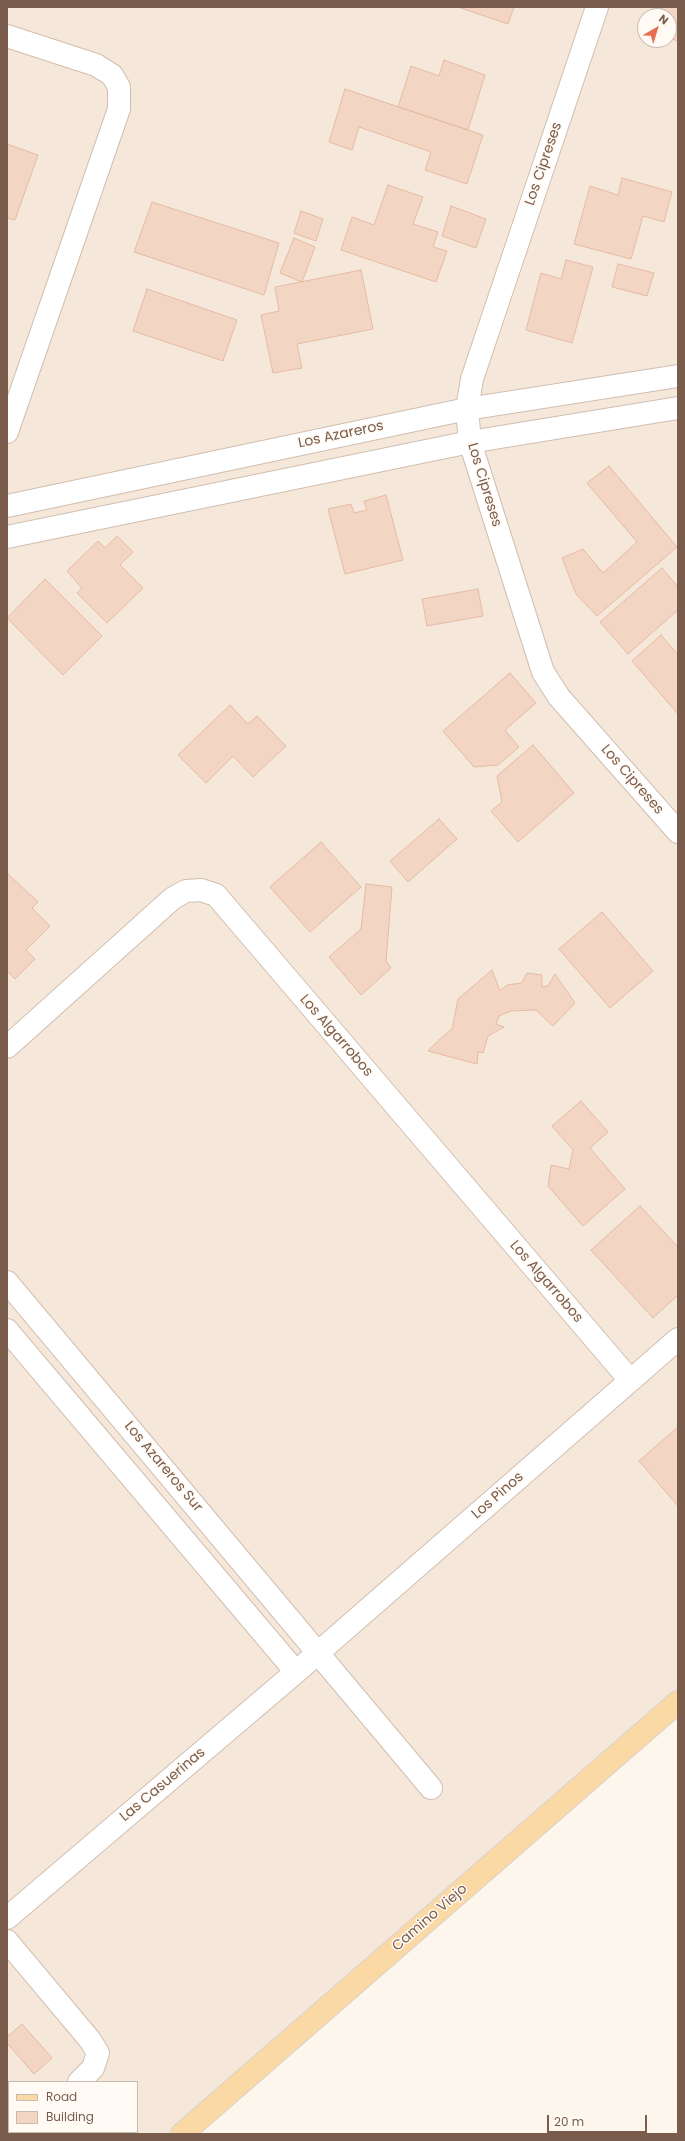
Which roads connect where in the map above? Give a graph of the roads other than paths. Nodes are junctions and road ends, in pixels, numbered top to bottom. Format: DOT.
graph roads {
  1 [pos="597,7"];
  2 [pos="7,36"];
  3 [pos="678,376"];
  4 [pos="678,408"];
  5 [pos="467,409"];
  6 [pos="7,432"];
  7 [pos="470,442"];
  8 [pos="7,506"];
  9 [pos="7,537"];
  10 [pos="678,832"];
  11 [pos="7,1047"];
  12 [pos="7,1282"];
  13 [pos="7,1330"];
  14 [pos="678,1339"];
  15 [pos="630,1380"];
  16 [pos="318,1652"];
  17 [pos="296,1672"];
  18 [pos="676,1708"];
  19 [pos="431,1788"];
  20 [pos="7,1918"];
  21 [pos="7,1941"];
  22 [pos="80,2081"];
  23 [pos="182,2134"];
  1 -- 5 [label="street, Los Cipreses"];
  2 -- 6 [label="street"];
  3 -- 5 [label="street, Los Azareros"];
  4 -- 7 [label="street"];
  5 -- 7 [label="street, Los Cipreses"];
  5 -- 8 [label="street, Los Azareros"];
  7 -- 9 [label="street"];
  7 -- 10 [label="street, Los Cipreses"];
  11 -- 15 [label="street, Los Algarrobos"];
  12 -- 16 [label="street, Los Azareros Sur"];
  13 -- 17 [label="street"];
  14 -- 15 [label="street, Los Pinos"];
  15 -- 16 [label="street, Los Pinos"];
  16 -- 17 [label="street, Las Casuerinas"];
  16 -- 19 [label="street, Los Azareros Sur"];
  17 -- 20 [label="street, Las Casuerinas"];
  18 -- 23 [label="main road, Camino Viejo"];
  21 -- 22 [label="street"];
}
